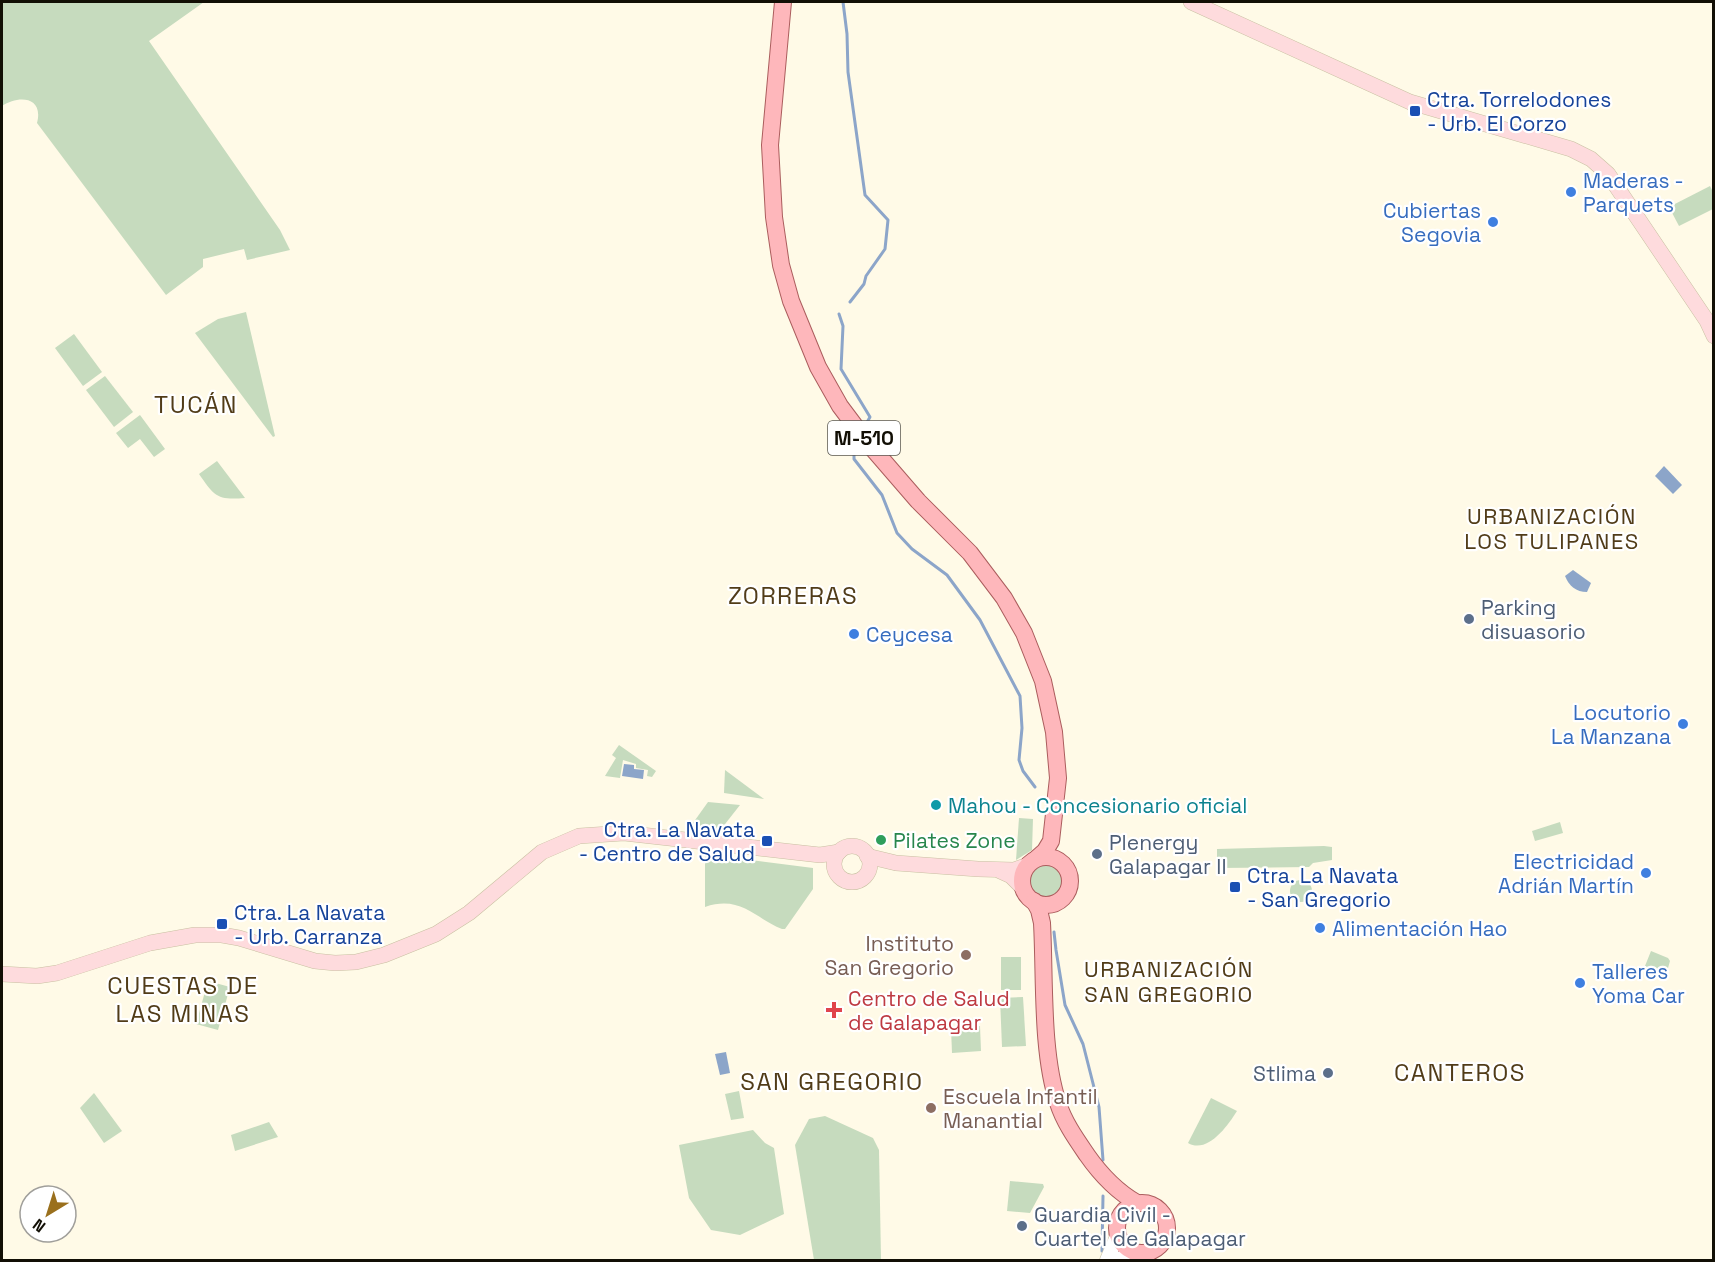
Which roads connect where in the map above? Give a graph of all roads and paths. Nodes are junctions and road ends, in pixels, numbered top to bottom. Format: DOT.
graph roads {
  1 [pos="783,2"];
  2 [pos="1191,2"];
  3 [pos="1713,336"];
  4 [pos="1053,833"];
  5 [pos="837,858"];
  6 [pos="1032,862"];
  7 [pos="1062,863"];
  8 [pos="868,864"];
  9 [pos="994,870"];
  10 [pos="1023,888"];
  11 [pos="1058,901"];
  12 [pos="1034,902"];
  13 [pos="1043,938"];
  14 [pos="2,974"];
  15 [pos="1110,1184"];
  16 [pos="1137,1203"];
  17 [pos="1118,1227"];
  18 [pos="1165,1238"];
  19 [pos="1145,1255"];
  20 [pos="1107,1260"];
  21 [pos="1116,1260"];
  22 [pos="1168,1260"];
  1 -- 4 [label="main road, M-510"];
  2 -- 3 [label="main road"];
  4 -- 6 [label="main road, M-510"];
  4 -- 7 [label="main road, M-510"];
  5 -- 8 [label="main road"];
  5 -- 8 [label="main road"];
  5 -- 14 [label="main road"];
  6 -- 7 [label="main road"];
  6 -- 9 [label="main road"];
  6 -- 10 [label="main road, M-510"];
  7 -- 11 [label="main road, M-510"];
  8 -- 9 [label="main road"];
  9 -- 10 [label="main road"];
  10 -- 12 [label="main road, M-510"];
  11 -- 12 [label="main road"];
  11 -- 13 [label="main road, M-510"];
  12 -- 13 [label="main road, M-510"];
  13 -- 15 [label="main road, M-510"];
  15 -- 16 [label="main road, M-510"];
  15 -- 17 [label="main road, M-510"];
  16 -- 17 [label="main road"];
  16 -- 18 [label="main road, M-510"];
  17 -- 19 [label="main road"];
  17 -- 20 [label="street"];
  18 -- 19 [label="main road"];
  18 -- 22 [label="main road, M-510"];
  19 -- 21 [label="street"];
}
